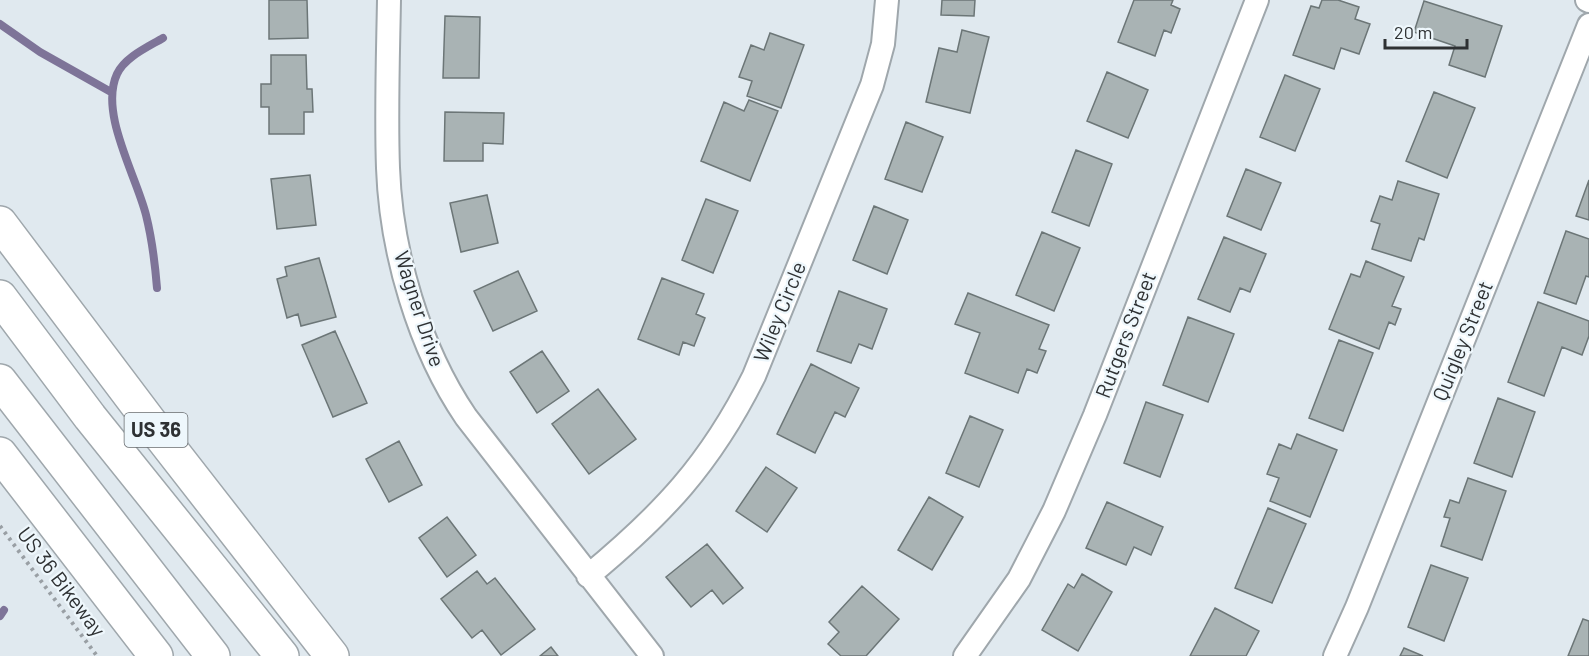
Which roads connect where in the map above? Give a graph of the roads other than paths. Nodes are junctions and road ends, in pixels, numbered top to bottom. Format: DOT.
graph roads {
  1 [pos="389,0"];
  2 [pos="887,0"];
  3 [pos="1257,0"];
  4 [pos="1589,25"];
  5 [pos="0,223"];
  6 [pos="0,297"];
  7 [pos="0,381"];
  8 [pos="0,454"];
  9 [pos="588,576"];
  10 [pos="156,656"];
  11 [pos="213,656"];
  12 [pos="282,656"];
  13 [pos="332,656"];
  14 [pos="652,656"];
  15 [pos="965,656"];
  16 [pos="1335,656"];
  1 -- 9 [label="street, Wagner Drive"];
  2 -- 9 [label="street, Wiley Circle"];
  3 -- 15 [label="street, Rutgers Street"];
  4 -- 16 [label="street, Quigley Street"];
  5 -- 13 [label="highway, US 36"];
  6 -- 12 [label="highway"];
  7 -- 11 [label="highway"];
  8 -- 10 [label="highway"];
  9 -- 14 [label="street, Wagner Drive"];
}
